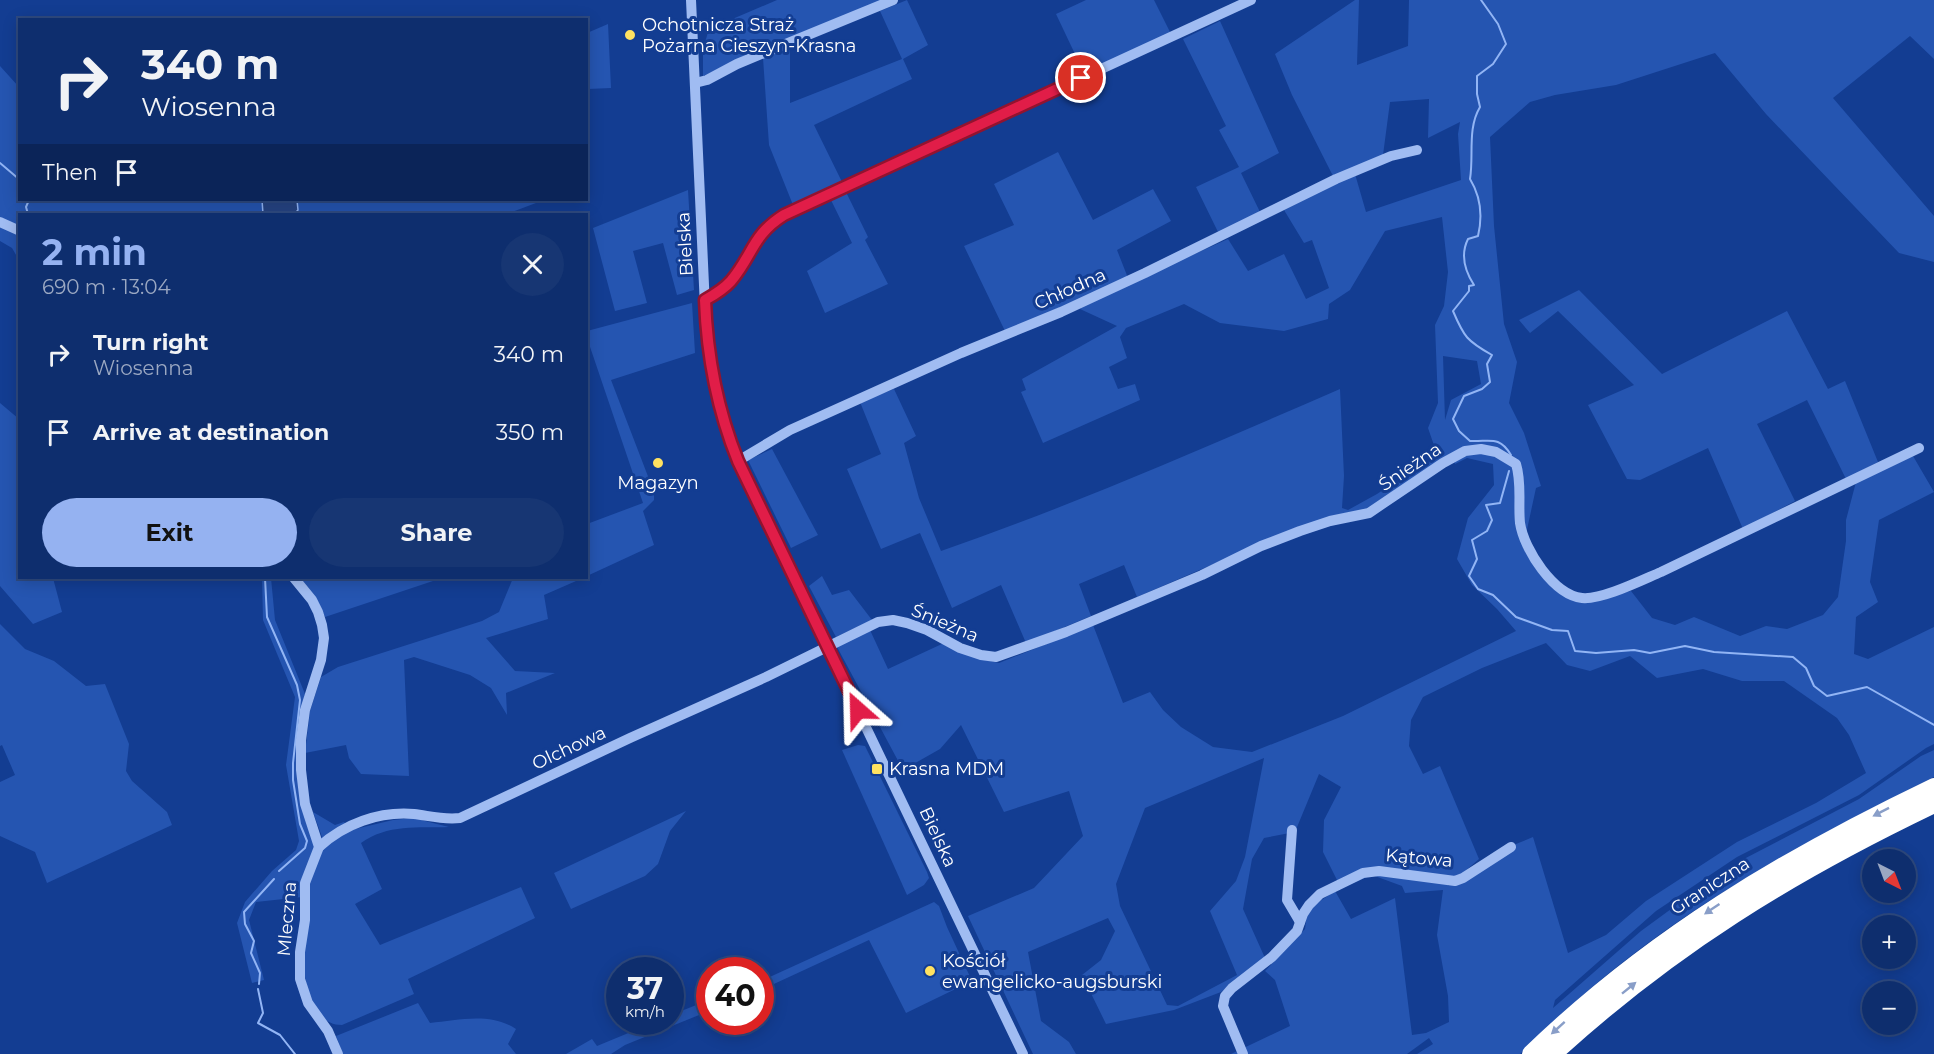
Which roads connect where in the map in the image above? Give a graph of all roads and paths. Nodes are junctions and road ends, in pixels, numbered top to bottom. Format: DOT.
graph roads {
  1 [pos="691,0"];
  2 [pos="893,0"];
  3 [pos="1251,0"];
  4 [pos="695,83"];
  5 [pos="1417,150"];
  6 [pos="0,222"];
  7 [pos="18,230"];
  8 [pos="705,300"];
  9 [pos="1919,448"];
  10 [pos="738,461"];
  11 [pos="295,579"];
  12 [pos="828,646"];
  13 [pos="1934,787"];
  14 [pos="1934,804"];
  15 [pos="1292,830"];
  16 [pos="319,847"];
  17 [pos="1511,848"];
  18 [pos="1300,922"];
  19 [pos="338,1054"];
  20 [pos="1023,1054"];
  21 [pos="1243,1054"];
  22 [pos="1531,1054"];
  23 [pos="1553,1054"];
  1 -- 4 [label="street, Bielska"];
  2 -- 4 [label="street"];
  3 -- 8 [label="street"];
  4 -- 8 [label="street, Bielska"];
  5 -- 10 [label="street, Chłodna"];
  6 -- 7 [label="street"];
  8 -- 10 [label="street, Bielska"];
  9 -- 12 [label="street, Śnieżna"];
  10 -- 12 [label="street, Bielska"];
  11 -- 16 [label="street"];
  12 -- 16 [label="street, Olchowa"];
  12 -- 20 [label="street, Bielska"];
  13 -- 22 [label="highway, Graniczna, one-way"];
  23 -- 14 [label="highway, Graniczna, one-way"];
  15 -- 18 [label="street"];
  16 -- 19 [label="street, Mleczna"];
  17 -- 18 [label="street, Kątowa"];
  18 -- 21 [label="street, Kątowa"];
}
